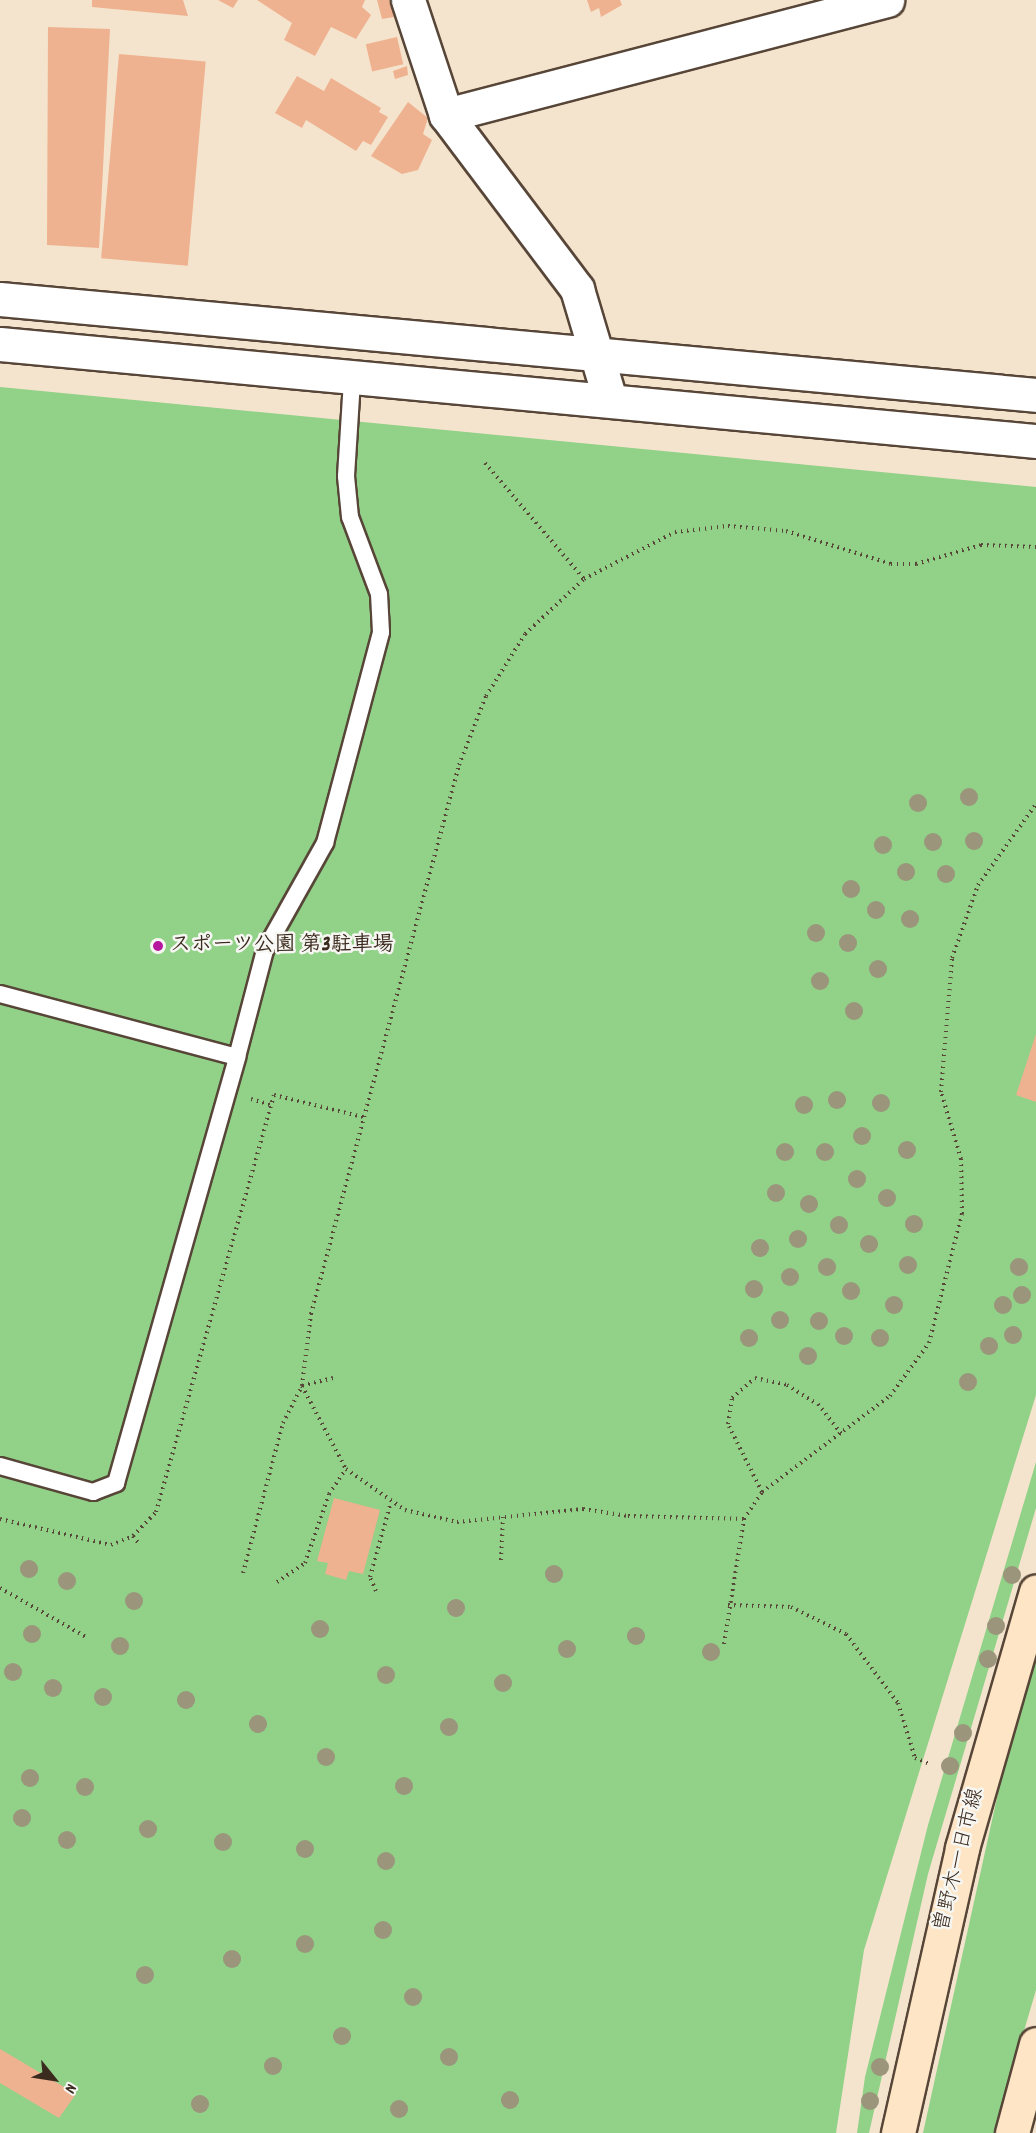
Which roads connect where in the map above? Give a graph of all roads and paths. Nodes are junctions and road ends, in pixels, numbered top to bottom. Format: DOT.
graph roads {
  1 [pos="408,0"];
  2 [pos="887,0"];
  3 [pos="446,115"];
  4 [pos="0,299"];
  5 [pos="0,344"];
  6 [pos="598,356"];
  7 [pos="352,380"];
  8 [pos="1036,395"];
  9 [pos="610,400"];
  10 [pos="1036,441"];
  11 [pos="485,463"];
  12 [pos="1036,548"];
  13 [pos="584,579"];
  14 [pos="1036,804"];
  15 [pos="0,994"];
  16 [pos="237,1057"];
  17 [pos="274,1095"];
  18 [pos="363,1117"];
  19 [pos="333,1378"];
  20 [pos="302,1386"];
  21 [pos="843,1436"];
  22 [pos="0,1466"];
  23 [pos="346,1469"];
  24 [pos="762,1492"];
  25 [pos="391,1502"];
  26 [pos="503,1517"];
  27 [pos="744,1519"];
  28 [pos="133,1536"];
  29 [pos="139,1544"];
  30 [pos="501,1560"];
  31 [pos="243,1573"];
  32 [pos="277,1582"];
  33 [pos="0,1588"];
  34 [pos="376,1591"];
  35 [pos="1036,1591"];
  36 [pos="728,1605"];
  37 [pos="88,1638"];
  38 [pos="724,1644"];
  39 [pos="930,1764"];
  40 [pos="1036,2044"];
  41 [pos="898,2133"];
  42 [pos="1012,2133"];
  1 -- 3 [label="street"];
  2 -- 3 [label="street"];
  3 -- 6 [label="street"];
  4 -- 6 [label="street"];
  5 -- 7 [label="street"];
  6 -- 8 [label="street"];
  6 -- 9 [label="street"];
  7 -- 9 [label="street"];
  7 -- 16 [label="lane"];
  9 -- 10 [label="street"];
  11 -- 13 [label="path"];
  12 -- 13 [label="path"];
  13 -- 18 [label="path"];
  14 -- 21 [label="path"];
  15 -- 16 [label="lane"];
  16 -- 22 [label="lane"];
  17 -- 18 [label="path"];
  18 -- 20 [label="path"];
  19 -- 20 [label="path"];
  20 -- 23 [label="path"];
  20 -- 31 [label="path"];
  21 -- 24 [label="path"];
  21 -- 24 [label="path"];
  23 -- 25 [label="path"];
  23 -- 32 [label="path"];
  24 -- 27 [label="path"];
  25 -- 26 [label="path"];
  25 -- 34 [label="path"];
  26 -- 27 [label="path"];
  26 -- 30 [label="path"];
  27 -- 36 [label="path"];
  28 -- 29 [label="path"];
  33 -- 37 [label="path"];
  35 -- 41 [label="main road, 曽野木一日市線"];
  36 -- 38 [label="path"];
  36 -- 39 [label="path"];
  40 -- 42 [label="main road"];
}
